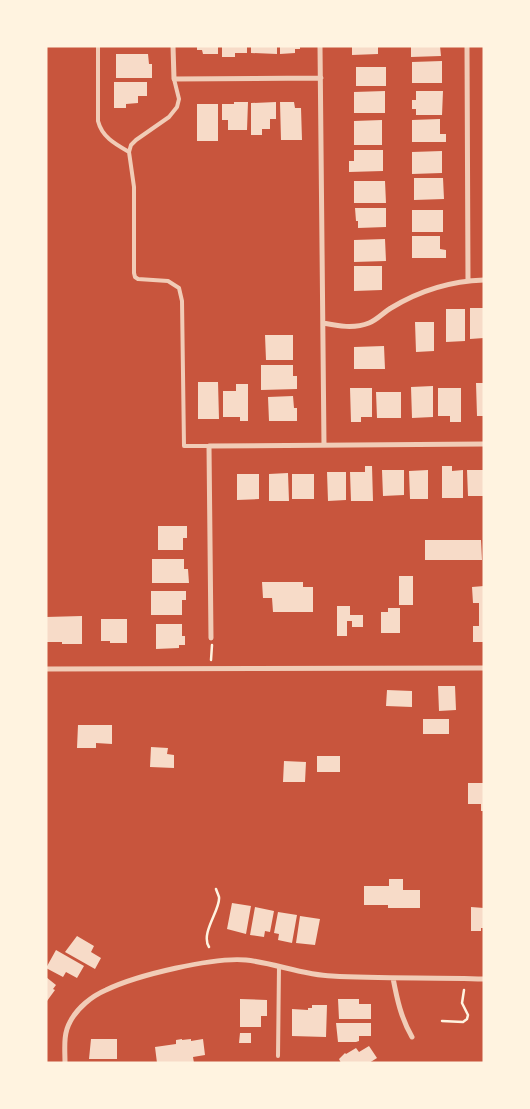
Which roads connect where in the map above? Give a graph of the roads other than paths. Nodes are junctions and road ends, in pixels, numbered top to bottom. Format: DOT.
graph roads {
  1 [pos="98,46"];
  2 [pos="173,46"];
  3 [pos="320,46"];
  4 [pos="467,46"];
  5 [pos="321,78"];
  6 [pos="174,79"];
  7 [pos="129,152"];
  8 [pos="468,280"];
  9 [pos="484,280"];
  10 [pos="323,323"];
  11 [pos="484,444"];
  12 [pos="324,445"];
  13 [pos="209,446"];
  14 [pos="212,638"];
  15 [pos="484,668"];
  16 [pos="46,669"];
  17 [pos="279,967"];
  18 [pos="393,978"];
  19 [pos="484,979"];
  20 [pos="412,1037"];
  21 [pos="278,1056"];
  22 [pos="65,1063"];
  1 -- 7 [label="lane"];
  2 -- 6 [label="street"];
  3 -- 5 [label="street"];
  4 -- 8 [label="street"];
  5 -- 6 [label="street"];
  5 -- 10 [label="street"];
  6 -- 7 [label="lane"];
  7 -- 13 [label="lane"];
  8 -- 9 [label="street"];
  8 -- 10 [label="street"];
  10 -- 12 [label="street"];
  11 -- 12 [label="street"];
  12 -- 13 [label="street"];
  13 -- 14 [label="street"];
  15 -- 16 [label="street"];
  17 -- 18 [label="street"];
  17 -- 21 [label="lane"];
  17 -- 22 [label="street"];
  18 -- 19 [label="street"];
  18 -- 20 [label="street"];
}
